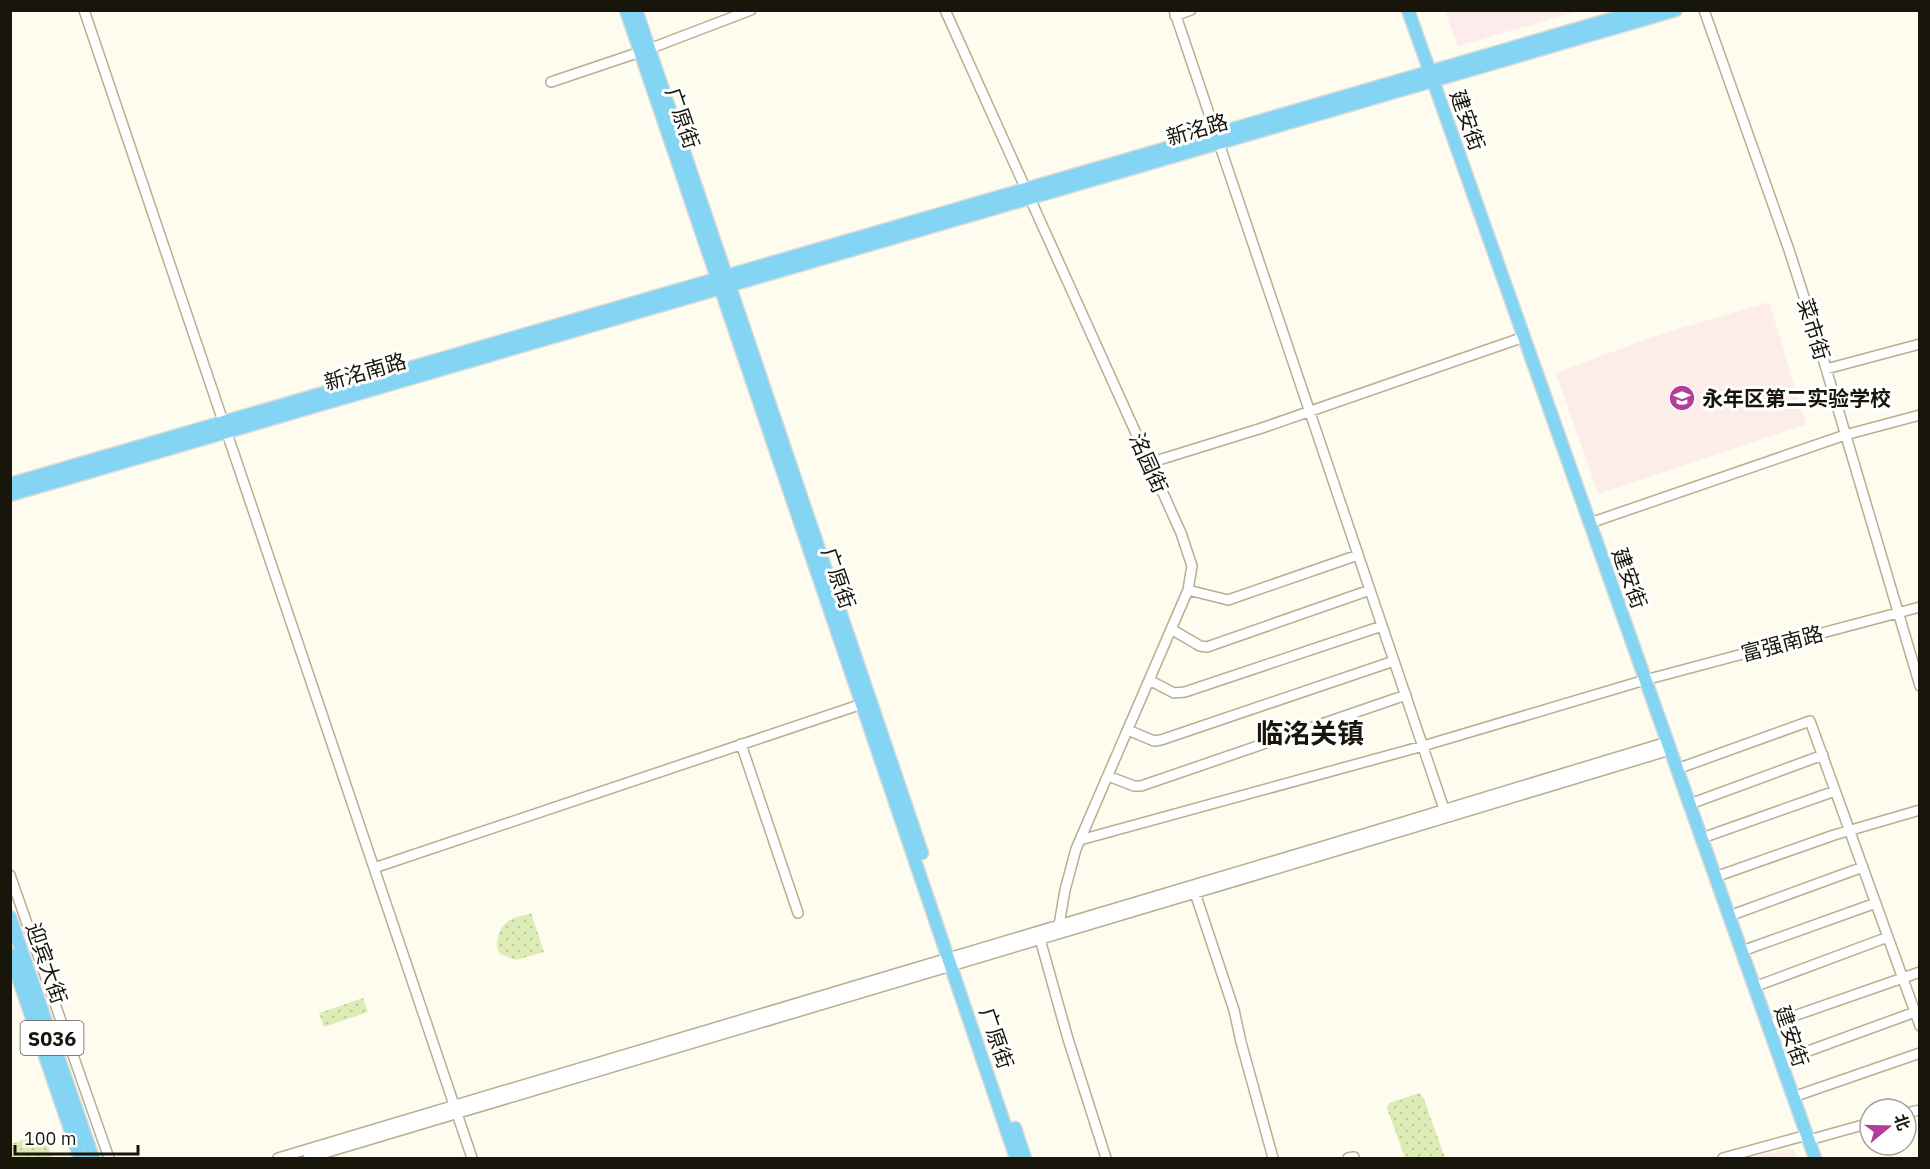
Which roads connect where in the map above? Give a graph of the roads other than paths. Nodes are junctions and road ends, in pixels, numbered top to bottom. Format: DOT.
graph roads {
  1 [pos="84,10"];
  2 [pos="626,10"];
  3 [pos="636,10"];
  4 [pos="751,10"];
  5 [pos="945,10"];
  6 [pos="1191,10"];
  7 [pos="1408,10"];
  8 [pos="1642,10"];
  9 [pos="1676,10"];
  10 [pos="1704,10"];
  11 [pos="1174,13"];
  12 [pos="645,51"];
  13 [pos="1432,76"];
  14 [pos="551,82"];
  15 [pos="1217,138"];
  16 [pos="1028,193"];
  17 [pos="723,282"];
  18 [pos="1524,337"];
  19 [pos="1920,344"];
  20 [pos="1826,369"];
  21 [pos="1309,411"];
  22 [pos="1920,415"];
  23 [pos="225,427"];
  24 [pos="1845,435"];
  25 [pos="1149,463"];
  26 [pos="10,484"];
  27 [pos="10,495"];
  28 [pos="1590,523"];
  29 [pos="1358,555"];
  30 [pos="1188,590"];
  31 [pos="1370,590"];
  32 [pos="1920,607"];
  33 [pos="1898,613"];
  34 [pos="1382,626"];
  35 [pos="1171,630"];
  36 [pos="1394,661"];
  37 [pos="1149,680"];
  38 [pos="1646,680"];
  39 [pos="1920,686"];
  40 [pos="1406,695"];
  41 [pos="862,704"];
  42 [pos="1128,730"];
  43 [pos="741,744"];
  44 [pos="1423,746"];
  45 [pos="1669,746"];
  46 [pos="1823,755"];
  47 [pos="1677,769"];
  48 [pos="1108,776"];
  49 [pos="1835,791"];
  50 [pos="1690,804"];
  51 [pos="1920,810"];
  52 [pos="1446,813"];
  53 [pos="1850,830"];
  54 [pos="1702,838"];
  55 [pos="1080,840"];
  56 [pos="1863,867"];
  57 [pos="374,868"];
  58 [pos="10,875"];
  59 [pos="1715,877"];
  60 [pos="1195,893"];
  61 [pos="1876,903"];
  62 [pos="798,913"];
  63 [pos="10,916"];
  64 [pos="1729,916"];
  65 [pos="1059,925"];
  66 [pos="1888,937"];
  67 [pos="1040,939"];
  68 [pos="1742,951"];
  69 [pos="10,954"];
  70 [pos="954,960"];
  71 [pos="1920,972"];
  72 [pos="1902,978"];
  73 [pos="1754,987"];
  74 [pos="1915,1012"];
  75 [pos="1768,1026"];
  76 [pos="1920,1026"];
  77 [pos="1920,1053"];
  78 [pos="1781,1061"];
  79 [pos="1793,1097"];
  80 [pos="455,1110"];
  81 [pos="1858,1126"];
  82 [pos="1808,1137"];
  83 [pos="80,1158"];
  84 [pos="93,1158"];
  85 [pos="109,1158"];
  86 [pos="278,1158"];
  87 [pos="308,1158"];
  88 [pos="472,1158"];
  89 [pos="1016,1158"];
  90 [pos="1025,1158"];
  91 [pos="1106,1158"];
  92 [pos="1273,1158"];
  93 [pos="1723,1158"];
  94 [pos="1815,1158"];
  1 -- 23 [label="street"];
  2 -- 12 [label="main road, 广原街"];
  3 -- 12 [label="main road, 广原街"];
  4 -- 12 [label="street"];
  5 -- 16 [label="street, 洺园街"];
  6 -- 11 [label="street"];
  7 -- 13 [label="main road, 建安街"];
  8 -- 13 [label="main road, 新洺路"];
  9 -- 13 [label="main road, 新洺路"];
  10 -- 20 [label="street, 菜市街"];
  11 -- 15 [label="street"];
  12 -- 14 [label="street"];
  12 -- 17 [label="main road, 广原街"];
  13 -- 15 [label="main road, 新洺路"];
  13 -- 18 [label="main road, 建安街"];
  15 -- 16 [label="main road, 新洺路"];
  15 -- 21 [label="street"];
  16 -- 17 [label="main road, 新洺路"];
  16 -- 25 [label="street, 洺园街"];
  17 -- 23 [label="main road, 新洺南路"];
  17 -- 41 [label="main road, 广原街"];
  17 -- 70 [label="main road, 广原街"];
  18 -- 21 [label="street"];
  18 -- 28 [label="main road, 建安街"];
  19 -- 20 [label="street"];
  20 -- 24 [label="street, 菜市街"];
  21 -- 25 [label="street"];
  21 -- 29 [label="street"];
  22 -- 24 [label="street"];
  23 -- 26 [label="main road, 新洺南路"];
  23 -- 27 [label="main road, 新洺南路"];
  23 -- 57 [label="street"];
  24 -- 28 [label="street"];
  24 -- 33 [label="street, 菜市街"];
  25 -- 30 [label="street, 洺园街"];
  28 -- 38 [label="main road, 建安街"];
  29 -- 30 [label="street"];
  29 -- 31 [label="street"];
  30 -- 35 [label="street, 洺园街"];
  31 -- 34 [label="street"];
  31 -- 35 [label="street"];
  32 -- 33 [label="street, 富强南路"];
  33 -- 38 [label="street, 富强南路"];
  33 -- 39 [label="street, 菜市街"];
  34 -- 36 [label="street"];
  34 -- 37 [label="street"];
  35 -- 37 [label="street, 洺园街"];
  36 -- 40 [label="street"];
  36 -- 42 [label="street"];
  37 -- 42 [label="street, 洺园街"];
  38 -- 44 [label="street, 富强南路"];
  38 -- 45 [label="main road, 建安街"];
  40 -- 44 [label="street"];
  40 -- 48 [label="street"];
  41 -- 43 [label="street"];
  41 -- 70 [label="main road, 广原街"];
  42 -- 48 [label="street, 洺园街"];
  43 -- 57 [label="street"];
  43 -- 62 [label="street"];
  44 -- 52 [label="street"];
  44 -- 55 [label="street, 富强南路"];
  45 -- 47 [label="main road, 建安街"];
  45 -- 52 [label="street"];
  46 -- 47 [label="street"];
  46 -- 49 [label="street"];
  46 -- 50 [label="street"];
  47 -- 50 [label="main road, 建安街"];
  48 -- 55 [label="street, 洺园街"];
  49 -- 53 [label="street"];
  49 -- 54 [label="street"];
  50 -- 54 [label="main road, 建安街"];
  51 -- 53 [label="street"];
  52 -- 60 [label="street"];
  52 -- 65 [label="street"];
  53 -- 56 [label="street"];
  53 -- 59 [label="street"];
  54 -- 59 [label="main road, 建安街"];
  55 -- 65 [label="street, 洺园街"];
  56 -- 61 [label="street"];
  56 -- 64 [label="street"];
  57 -- 80 [label="street"];
  58 -- 85 [label="street"];
  59 -- 64 [label="main road, 建安街"];
  60 -- 67 [label="street"];
  60 -- 92 [label="street"];
  61 -- 66 [label="street"];
  61 -- 68 [label="street"];
  63 -- 84 [label="main road, 迎宾大街 / S036"];
  64 -- 68 [label="main road, 建安街"];
  65 -- 70 [label="street"];
  66 -- 72 [label="street"];
  66 -- 73 [label="street"];
  67 -- 70 [label="street"];
  67 -- 91 [label="street"];
  68 -- 73 [label="main road, 建安街"];
  69 -- 83 [label="main road, 迎宾大街 / S036"];
  70 -- 80 [label="street"];
  70 -- 89 [label="main road, 广原街"];
  70 -- 90 [label="main road, 广原街"];
  71 -- 72 [label="street"];
  72 -- 74 [label="street"];
  72 -- 75 [label="street"];
  73 -- 75 [label="main road, 建安街"];
  74 -- 76 [label="street"];
  74 -- 78 [label="street"];
  75 -- 78 [label="main road, 建安街"];
  77 -- 79 [label="street"];
  78 -- 79 [label="main road, 建安街"];
  79 -- 82 [label="main road, 建安街"];
  80 -- 86 [label="street"];
  80 -- 87 [label="street"];
  80 -- 88 [label="street"];
  81 -- 82 [label="street"];
  82 -- 93 [label="street"];
  82 -- 94 [label="main road, 建安街"];
}
